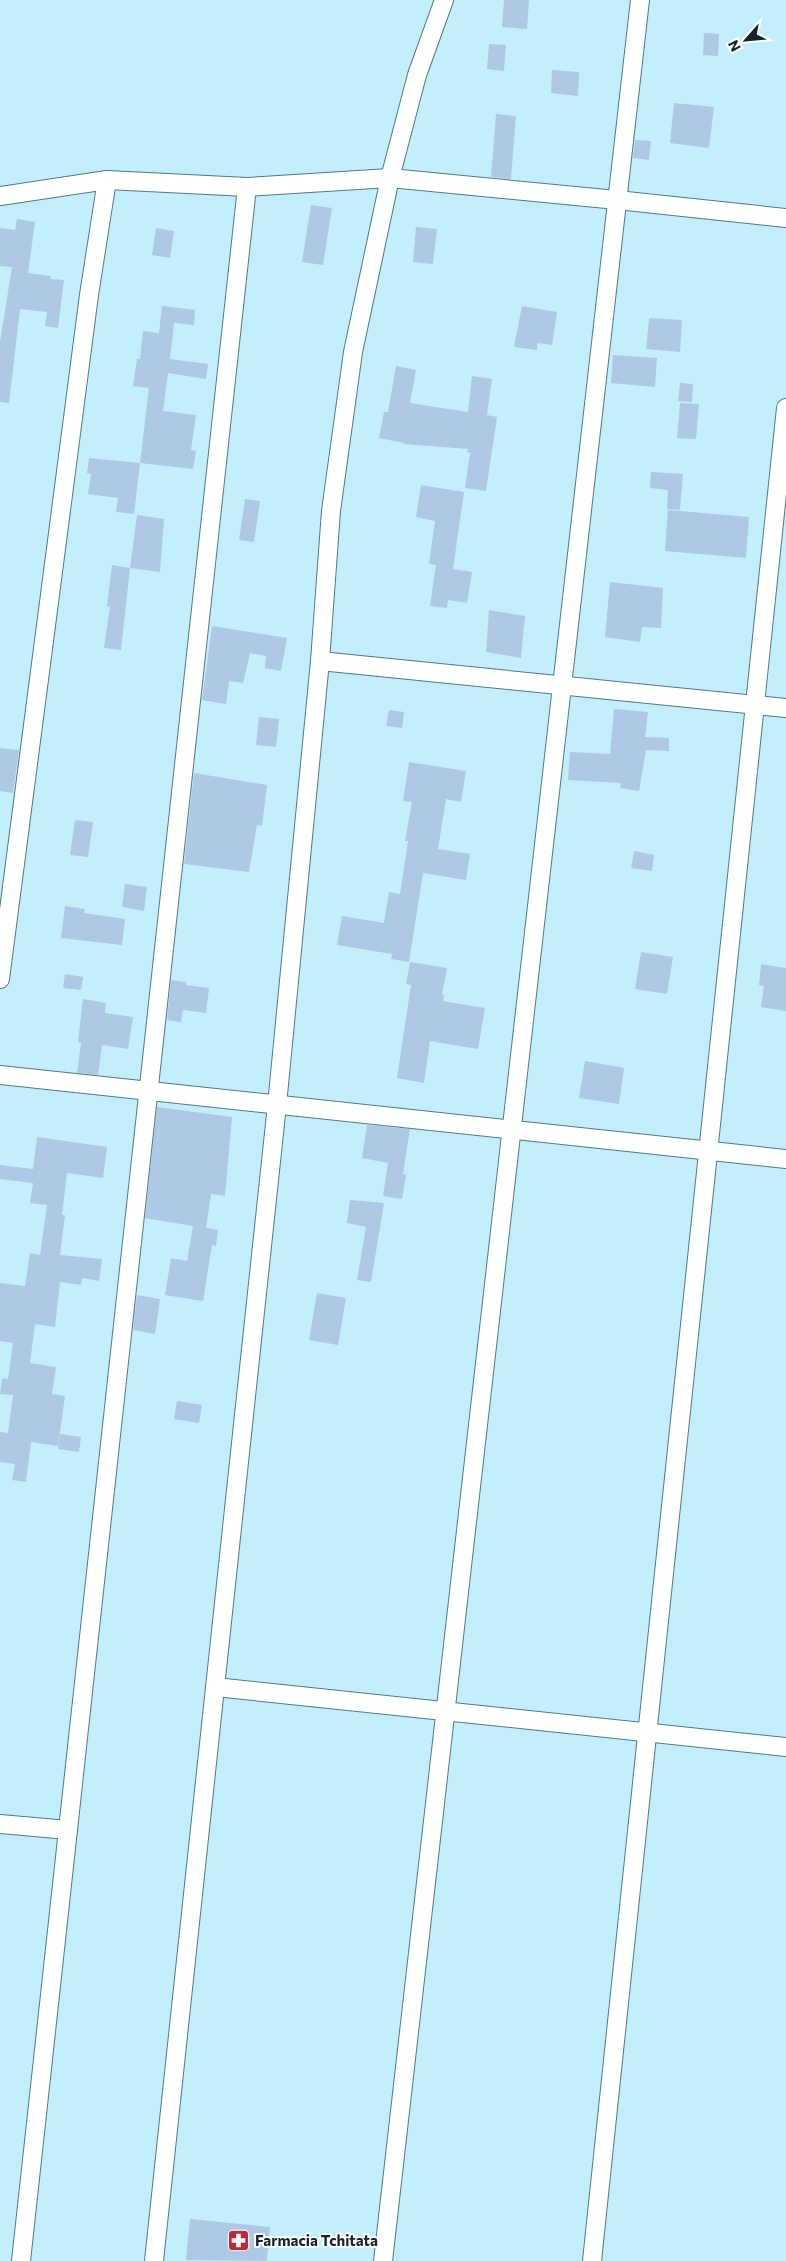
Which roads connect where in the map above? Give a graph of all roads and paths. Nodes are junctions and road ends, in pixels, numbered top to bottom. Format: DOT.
graph roads {
  1 [pos="444,0"];
  2 [pos="640,0"];
  3 [pos="390,178"];
  4 [pos="107,180"];
  5 [pos="246,187"];
  6 [pos="0,196"];
  7 [pos="617,200"];
  8 [pos="786,218"];
  9 [pos="786,408"];
  10 [pos="320,661"];
  11 [pos="562,686"];
  12 [pos="755,705"];
  13 [pos="786,708"];
  14 [pos="0,979"];
  15 [pos="0,1075"];
  16 [pos="147,1091"];
  17 [pos="277,1105"];
  18 [pos="512,1130"];
  19 [pos="708,1150"];
  20 [pos="786,1159"];
  21 [pos="215,1687"];
  22 [pos="446,1712"];
  23 [pos="647,1733"];
  24 [pos="786,1747"];
  25 [pos="0,1824"];
  26 [pos="68,1830"];
  27 [pos="21,2261"];
  28 [pos="154,2261"];
  29 [pos="383,2261"];
  30 [pos="592,2261"];
  1 -- 3 [label="street"];
  2 -- 7 [label="street"];
  3 -- 5 [label="street"];
  3 -- 7 [label="street"];
  3 -- 10 [label="street"];
  4 -- 5 [label="street"];
  4 -- 6 [label="street"];
  4 -- 14 [label="street"];
  5 -- 16 [label="street"];
  7 -- 8 [label="street"];
  7 -- 11 [label="street"];
  9 -- 12 [label="street"];
  10 -- 11 [label="street"];
  10 -- 17 [label="street"];
  11 -- 12 [label="street"];
  11 -- 18 [label="street"];
  12 -- 13 [label="street"];
  12 -- 19 [label="street"];
  15 -- 16 [label="street"];
  16 -- 17 [label="street"];
  16 -- 26 [label="street"];
  17 -- 18 [label="street"];
  17 -- 21 [label="street"];
  18 -- 19 [label="street"];
  18 -- 22 [label="street"];
  19 -- 20 [label="street"];
  19 -- 23 [label="street"];
  21 -- 22 [label="street"];
  21 -- 28 [label="street"];
  22 -- 23 [label="street"];
  22 -- 29 [label="street"];
  23 -- 24 [label="street"];
  23 -- 30 [label="street"];
  25 -- 26 [label="street"];
  26 -- 27 [label="street"];
}
